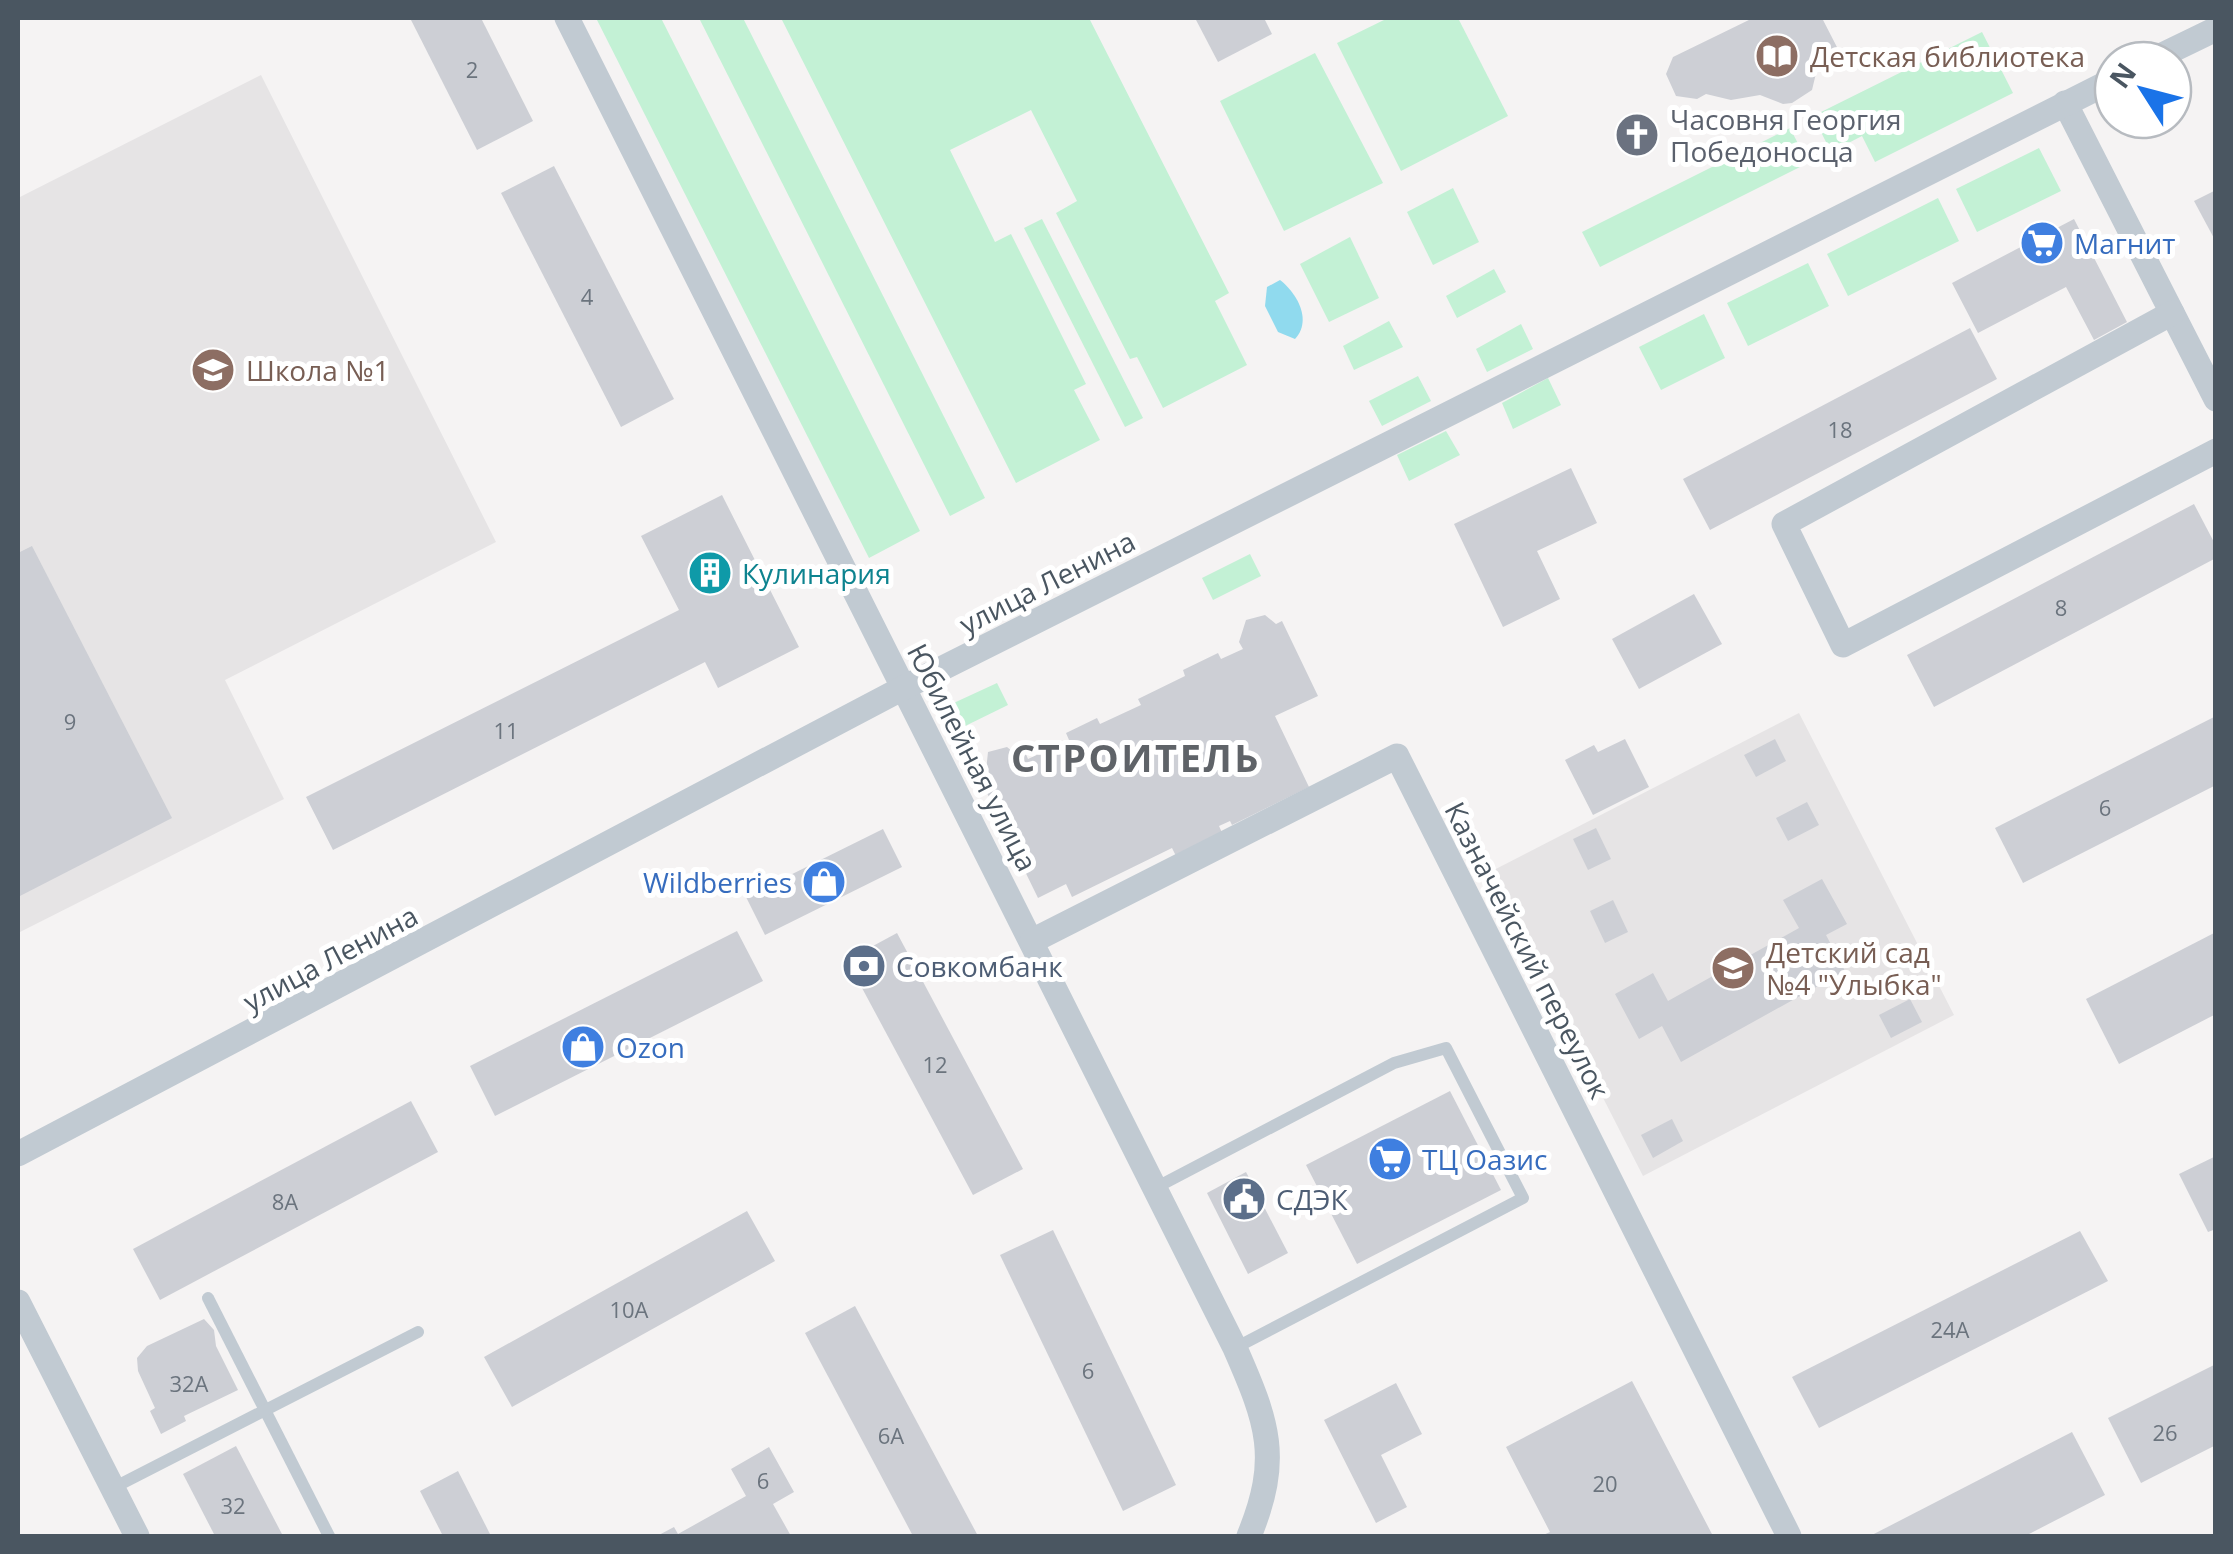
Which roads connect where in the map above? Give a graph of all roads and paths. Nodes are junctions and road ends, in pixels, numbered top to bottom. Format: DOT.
graph roads {
  1 [pos="568,18"];
  2 [pos="2216,29"];
  3 [pos="2193,40"];
  4 [pos="2093,90"];
  5 [pos="2065,104"];
  6 [pos="2172,313"];
  7 [pos="2216,398"];
  8 [pos="2216,451"];
  9 [pos="904,687"];
  10 [pos="1032,941"];
  11 [pos="18,1154"];
  12 [pos="1156,1187"];
  13 [pos="208,1298"];
  14 [pos="18,1302"];
  15 [pos="26,1331"];
  16 [pos="418,1332"];
  17 [pos="1235,1348"];
  18 [pos="265,1410"];
  19 [pos="112,1489"];
  20 [pos="137,1536"];
  21 [pos="329,1536"];
  22 [pos="1249,1536"];
  23 [pos="1789,1536"];
  1 -- 9 [label="street, Юбилейная улица"];
  2 -- 3 [label="street"];
  4 -- 5 [label="street, улица Ленина"];
  5 -- 6 [label="street"];
  5 -- 9 [label="street, улица Ленина"];
  6 -- 7 [label="street"];
  6 -- 8 [label="street"];
  9 -- 10 [label="street, Юбилейная улица"];
  9 -- 11 [label="street, улица Ленина"];
  10 -- 12 [label="street, Юбилейная улица"];
  10 -- 23 [label="street, Казначейский переулок"];
  12 -- 17 [label="street, Юбилейная улица"];
  12 -- 17 [label="lane"];
  13 -- 18 [label="lane"];
  14 -- 15 [label="street"];
  15 -- 19 [label="street"];
  16 -- 18 [label="lane"];
  17 -- 22 [label="street, Юбилейная улица"];
  18 -- 19 [label="lane"];
  18 -- 21 [label="lane"];
  19 -- 20 [label="street"];
}
